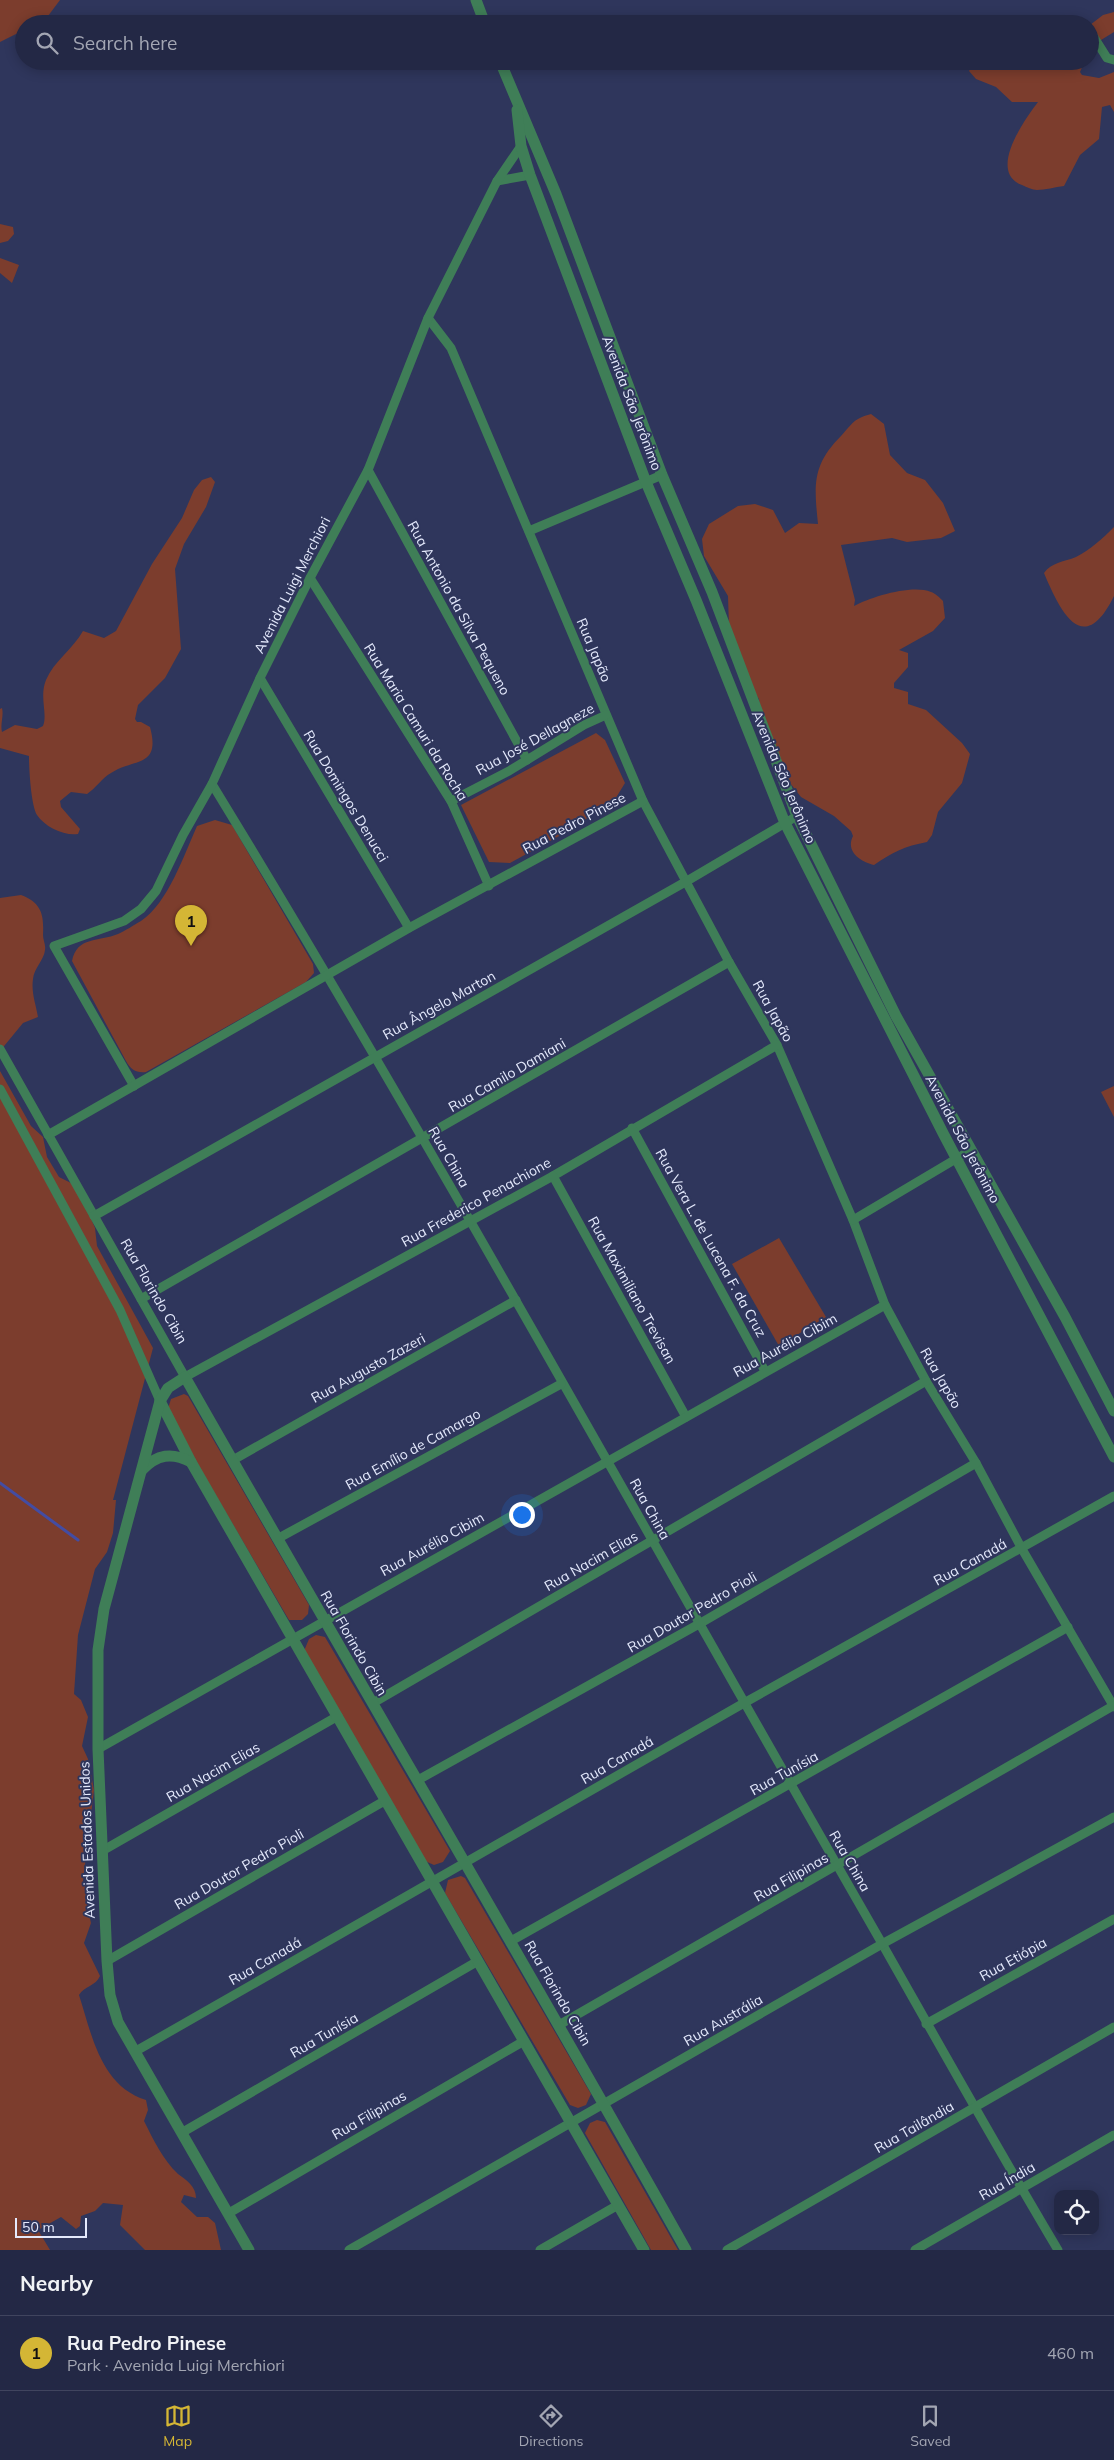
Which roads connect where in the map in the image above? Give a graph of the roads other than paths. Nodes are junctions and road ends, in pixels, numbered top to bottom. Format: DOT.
graph roads {
  1 [pos="476,0"];
  2 [pos="482,15"];
  3 [pos="1099,45"];
  4 [pos="1114,60"];
  5 [pos="503,70"];
  6 [pos="516,103"];
  7 [pos="521,146"];
  8 [pos="530,175"];
  9 [pos="497,181"];
  10 [pos="556,194"];
  11 [pos="428,318"];
  12 [pos="368,470"];
  13 [pos="662,475"];
  14 [pos="646,482"];
  15 [pos="529,531"];
  16 [pos="310,578"];
  17 [pos="720,615"];
  18 [pos="705,622"];
  19 [pos="260,678"];
  20 [pos="606,715"];
  21 [pos="527,760"];
  22 [pos="212,784"];
  23 [pos="451,801"];
  24 [pos="643,801"];
  25 [pos="797,816"];
  26 [pos="785,823"];
  27 [pos="687,881"];
  28 [pos="489,886"];
  29 [pos="409,928"];
  30 [pos="729,962"];
  31 [pos="328,975"];
  32 [pos="777,1045"];
  33 [pos="0,1049"];
  34 [pos="376,1057"];
  35 [pos="134,1086"];
  36 [pos="0,1089"];
  37 [pos="632,1128"];
  38 [pos="48,1135"];
  39 [pos="423,1140"];
  40 [pos="971,1150"];
  41 [pos="956,1157"];
  42 [pos="553,1176"];
  43 [pos="94,1216"];
  44 [pos="853,1220"];
  45 [pos="470,1221"];
  46 [pos="142,1299"];
  47 [pos="516,1300"];
  48 [pos="885,1305"];
  49 [pos="765,1372"];
  50 [pos="185,1376"];
  51 [pos="926,1381"];
  52 [pos="561,1384"];
  53 [pos="160,1400"];
  54 [pos="1114,1411"];
  55 [pos="686,1418"];
  56 [pos="1114,1457"];
  57 [pos="233,1460"];
  58 [pos="191,1462"];
  59 [pos="608,1462"];
  60 [pos="976,1463"];
  61 [pos="141,1471"];
  62 [pos="1114,1496"];
  63 [pos="277,1538"];
  64 [pos="653,1542"];
  65 [pos="1022,1548"];
  66 [pos="323,1621"];
  67 [pos="699,1624"];
  68 [pos="1068,1627"];
  69 [pos="293,1638"];
  70 [pos="372,1703"];
  71 [pos="744,1703"];
  72 [pos="1114,1706"];
  73 [pos="338,1716"];
  74 [pos="98,1749"];
  75 [pos="418,1780"];
  76 [pos="791,1785"];
  77 [pos="386,1800"];
  78 [pos="1114,1817"];
  79 [pos="102,1851"];
  80 [pos="466,1864"];
  81 [pos="837,1866"];
  82 [pos="432,1881"];
  83 [pos="1114,1919"];
  84 [pos="511,1941"];
  85 [pos="882,1944"];
  86 [pos="107,1961"];
  87 [pos="478,1961"];
  88 [pos="926,2024"];
  89 [pos="559,2025"];
  90 [pos="1114,2027"];
  91 [pos="524,2041"];
  92 [pos="136,2052"];
  93 [pos="605,2104"];
  94 [pos="973,2108"];
  95 [pos="570,2121"];
  96 [pos="183,2132"];
  97 [pos="1114,2135"];
  98 [pos="1021,2189"];
  99 [pos="618,2205"];
  100 [pos="229,2214"];
  101 [pos="248,2250"];
  102 [pos="349,2250"];
  103 [pos="540,2250"];
  104 [pos="644,2250"];
  105 [pos="686,2250"];
  106 [pos="726,2250"];
  107 [pos="915,2250"];
  108 [pos="1058,2250"];
  1 -- 2 [label="street"];
  3 -- 4 [label="street"];
  5 -- 6 [label="street, Avenida São Jerônimo"];
  6 -- 7 [label="street, Avenida São Jerônimo"];
  6 -- 10 [label="street, Avenida São Jerônimo"];
  7 -- 8 [label="street, Avenida São Jerônimo"];
  7 -- 9 [label="street, Avenida Luigi Merchiori"];
  7 -- 10 [label="street"];
  8 -- 9 [label="street"];
  8 -- 14 [label="street, Avenida São Jerônimo"];
  9 -- 11 [label="street, Avenida Luigi Merchiori"];
  10 -- 13 [label="street, Avenida São Jerônimo"];
  11 -- 12 [label="street, Avenida Luigi Merchiori"];
  11 -- 15 [label="street, Rua Japão"];
  12 -- 16 [label="street, Avenida Luigi Merchiori"];
  12 -- 21 [label="street, Rua Antonio da Silva Pequeno"];
  13 -- 14 [label="street"];
  13 -- 17 [label="street, Avenida São Jerônimo"];
  14 -- 15 [label="street"];
  14 -- 18 [label="street, Avenida São Jerônimo"];
  15 -- 20 [label="street, Rua Japão"];
  16 -- 19 [label="street, Avenida Luigi Merchiori"];
  16 -- 23 [label="street, Rua Maria Camuri da Rocha"];
  17 -- 18 [label="street"];
  17 -- 25 [label="street, Avenida São Jerônimo"];
  18 -- 26 [label="street, Avenida São Jerônimo"];
  19 -- 22 [label="street, Avenida Luigi Merchiori"];
  19 -- 29 [label="street, Rua Domingos Denucci"];
  20 -- 21 [label="street, Rua José Dellagneze"];
  20 -- 24 [label="street, Rua Japão"];
  21 -- 23 [label="street, Rua José Dellagneze"];
  22 -- 31 [label="street, Rua China"];
  22 -- 35 [label="street, Avenida Luigi Merchiori"];
  23 -- 28 [label="street, Rua Maria Camuri da Rocha"];
  24 -- 27 [label="street, Rua Japão"];
  24 -- 28 [label="street, Rua Pedro Pinese"];
  25 -- 26 [label="street, Rua Ângelo Marton"];
  25 -- 40 [label="street, Avenida São Jerônimo"];
  26 -- 27 [label="street, Rua Ângelo Marton"];
  26 -- 41 [label="street, Avenida São Jerônimo"];
  27 -- 30 [label="street, Rua Japão"];
  27 -- 34 [label="street, Rua Ângelo Marton"];
  28 -- 29 [label="street, Rua Pedro Pinese"];
  29 -- 31 [label="street, Rua Pedro Pinese"];
  30 -- 32 [label="street, Rua Japão"];
  30 -- 39 [label="street, Rua Camilo Damiani"];
  31 -- 34 [label="street, Rua China"];
  31 -- 35 [label="street, Rua Pedro Pinese"];
  32 -- 37 [label="street, Rua Frederico Penachione"];
  32 -- 44 [label="street, Rua Japão"];
  33 -- 38 [label="street, Rua Florindo Cibin"];
  34 -- 39 [label="street, Rua China"];
  34 -- 43 [label="street, Rua Ângelo Marton"];
  35 -- 38 [label="street, Rua Pedro Pinese"];
  36 -- 53 [label="street"];
  37 -- 42 [label="street, Rua Frederico Penachione"];
  37 -- 49 [label="street, Rua Vera L. de Lucena F. da Cruz"];
  38 -- 43 [label="street, Rua Florindo Cibin"];
  39 -- 45 [label="street, Rua China"];
  39 -- 46 [label="street, Rua Camilo Damiani"];
  40 -- 41 [label="street"];
  40 -- 54 [label="street, Avenida São Jerônimo"];
  41 -- 44 [label="street"];
  41 -- 56 [label="street, Avenida São Jerônimo"];
  42 -- 45 [label="street, Rua Frederico Penachione"];
  42 -- 55 [label="street, Rua Maximiliano Trevisan"];
  43 -- 46 [label="street, Rua Florindo Cibin"];
  44 -- 48 [label="street, Rua Japão"];
  45 -- 47 [label="street, Rua China"];
  45 -- 50 [label="street, Rua Frederico Penachione"];
  46 -- 50 [label="street, Rua Florindo Cibin"];
  47 -- 52 [label="street, Rua China"];
  47 -- 57 [label="street, Rua Augusto Zazeri"];
  48 -- 49 [label="street, Rua Aurélio Cibim"];
  48 -- 51 [label="street, Rua Japão"];
  49 -- 55 [label="street, Rua Aurélio Cibim"];
  50 -- 53 [label="street"];
  50 -- 57 [label="street, Rua Florindo Cibin"];
  51 -- 60 [label="street, Rua Japão"];
  51 -- 64 [label="street, Rua Nacim Elias"];
  52 -- 59 [label="street, Rua China"];
  52 -- 63 [label="street, Rua Emílio de Camargo"];
  53 -- 58 [label="street"];
  53 -- 61 [label="street, Avenida Estados Unidos"];
  55 -- 59 [label="street, Rua Aurélio Cibim"];
  57 -- 63 [label="street, Rua Florindo Cibin"];
  58 -- 61 [label="street"];
  58 -- 69 [label="street"];
  59 -- 64 [label="street, Rua China"];
  59 -- 66 [label="street, Rua Aurélio Cibim"];
  60 -- 65 [label="street, Rua Japão"];
  60 -- 67 [label="street, Rua Doutor Pedro Pioli"];
  61 -- 74 [label="street, Avenida Estados Unidos"];
  62 -- 65 [label="street, Rua Canadá"];
  63 -- 66 [label="street, Rua Florindo Cibin"];
  64 -- 67 [label="street, Rua China"];
  64 -- 70 [label="street, Rua Nacim Elias"];
  65 -- 68 [label="street, Rua Japão"];
  65 -- 71 [label="street, Rua Canadá"];
  66 -- 69 [label="street, Rua Aurélio Cibim"];
  66 -- 70 [label="street, Rua Florindo Cibin"];
  67 -- 71 [label="street, Rua China"];
  67 -- 75 [label="street, Rua Doutor Pedro Pioli"];
  68 -- 72 [label="street, Rua Japão"];
  68 -- 76 [label="street, Rua Tunísia"];
  69 -- 73 [label="street"];
  69 -- 74 [label="street, Rua Aurélio Cibim"];
  70 -- 75 [label="street, Rua Florindo Cibin"];
  71 -- 76 [label="street, Rua China"];
  71 -- 80 [label="street, Rua Canadá"];
  72 -- 81 [label="street, Rua Filipinas"];
  73 -- 77 [label="street"];
  73 -- 79 [label="street, Rua Nacim Elias"];
  74 -- 79 [label="street, Avenida Estados Unidos"];
  75 -- 80 [label="street, Rua Florindo Cibin"];
  76 -- 81 [label="street, Rua China"];
  76 -- 84 [label="street, Rua Tunísia"];
  77 -- 82 [label="street"];
  77 -- 86 [label="street, Rua Doutor Pedro Pioli"];
  78 -- 85 [label="street, Rua Austrália"];
  79 -- 86 [label="street, Avenida Estados Unidos"];
  80 -- 82 [label="street, Rua Canadá"];
  80 -- 84 [label="street, Rua Florindo Cibin"];
  81 -- 85 [label="street, Rua China"];
  81 -- 89 [label="street, Rua Filipinas"];
  82 -- 87 [label="street"];
  82 -- 92 [label="street, Rua Canadá"];
  83 -- 88 [label="street, Rua Etiópia"];
  84 -- 89 [label="street, Rua Florindo Cibin"];
  85 -- 88 [label="street, Rua China"];
  85 -- 93 [label="street, Rua Austrália"];
  86 -- 92 [label="street, Avenida Estados Unidos"];
  87 -- 91 [label="street"];
  87 -- 96 [label="street, Rua Tunísia"];
  88 -- 94 [label="street, Rua China"];
  89 -- 93 [label="street, Rua Florindo Cibin"];
  90 -- 94 [label="street, Rua Tailândia"];
  91 -- 95 [label="street"];
  91 -- 100 [label="street, Rua Filipinas"];
  92 -- 96 [label="street, Avenida Estados Unidos"];
  93 -- 95 [label="street, Rua Austrália"];
  93 -- 105 [label="street, Rua Florindo Cibin"];
  94 -- 98 [label="street, Rua China"];
  94 -- 106 [label="street, Rua Tailândia"];
  95 -- 99 [label="street"];
  95 -- 102 [label="street, Rua Austrália"];
  96 -- 100 [label="street, Avenida Estados Unidos"];
  97 -- 98 [label="street, Rua Índia"];
  98 -- 107 [label="street, Rua Índia"];
  98 -- 108 [label="street, Rua China"];
  99 -- 103 [label="street"];
  99 -- 104 [label="street"];
  100 -- 101 [label="street, Avenida Estados Unidos"];
}
